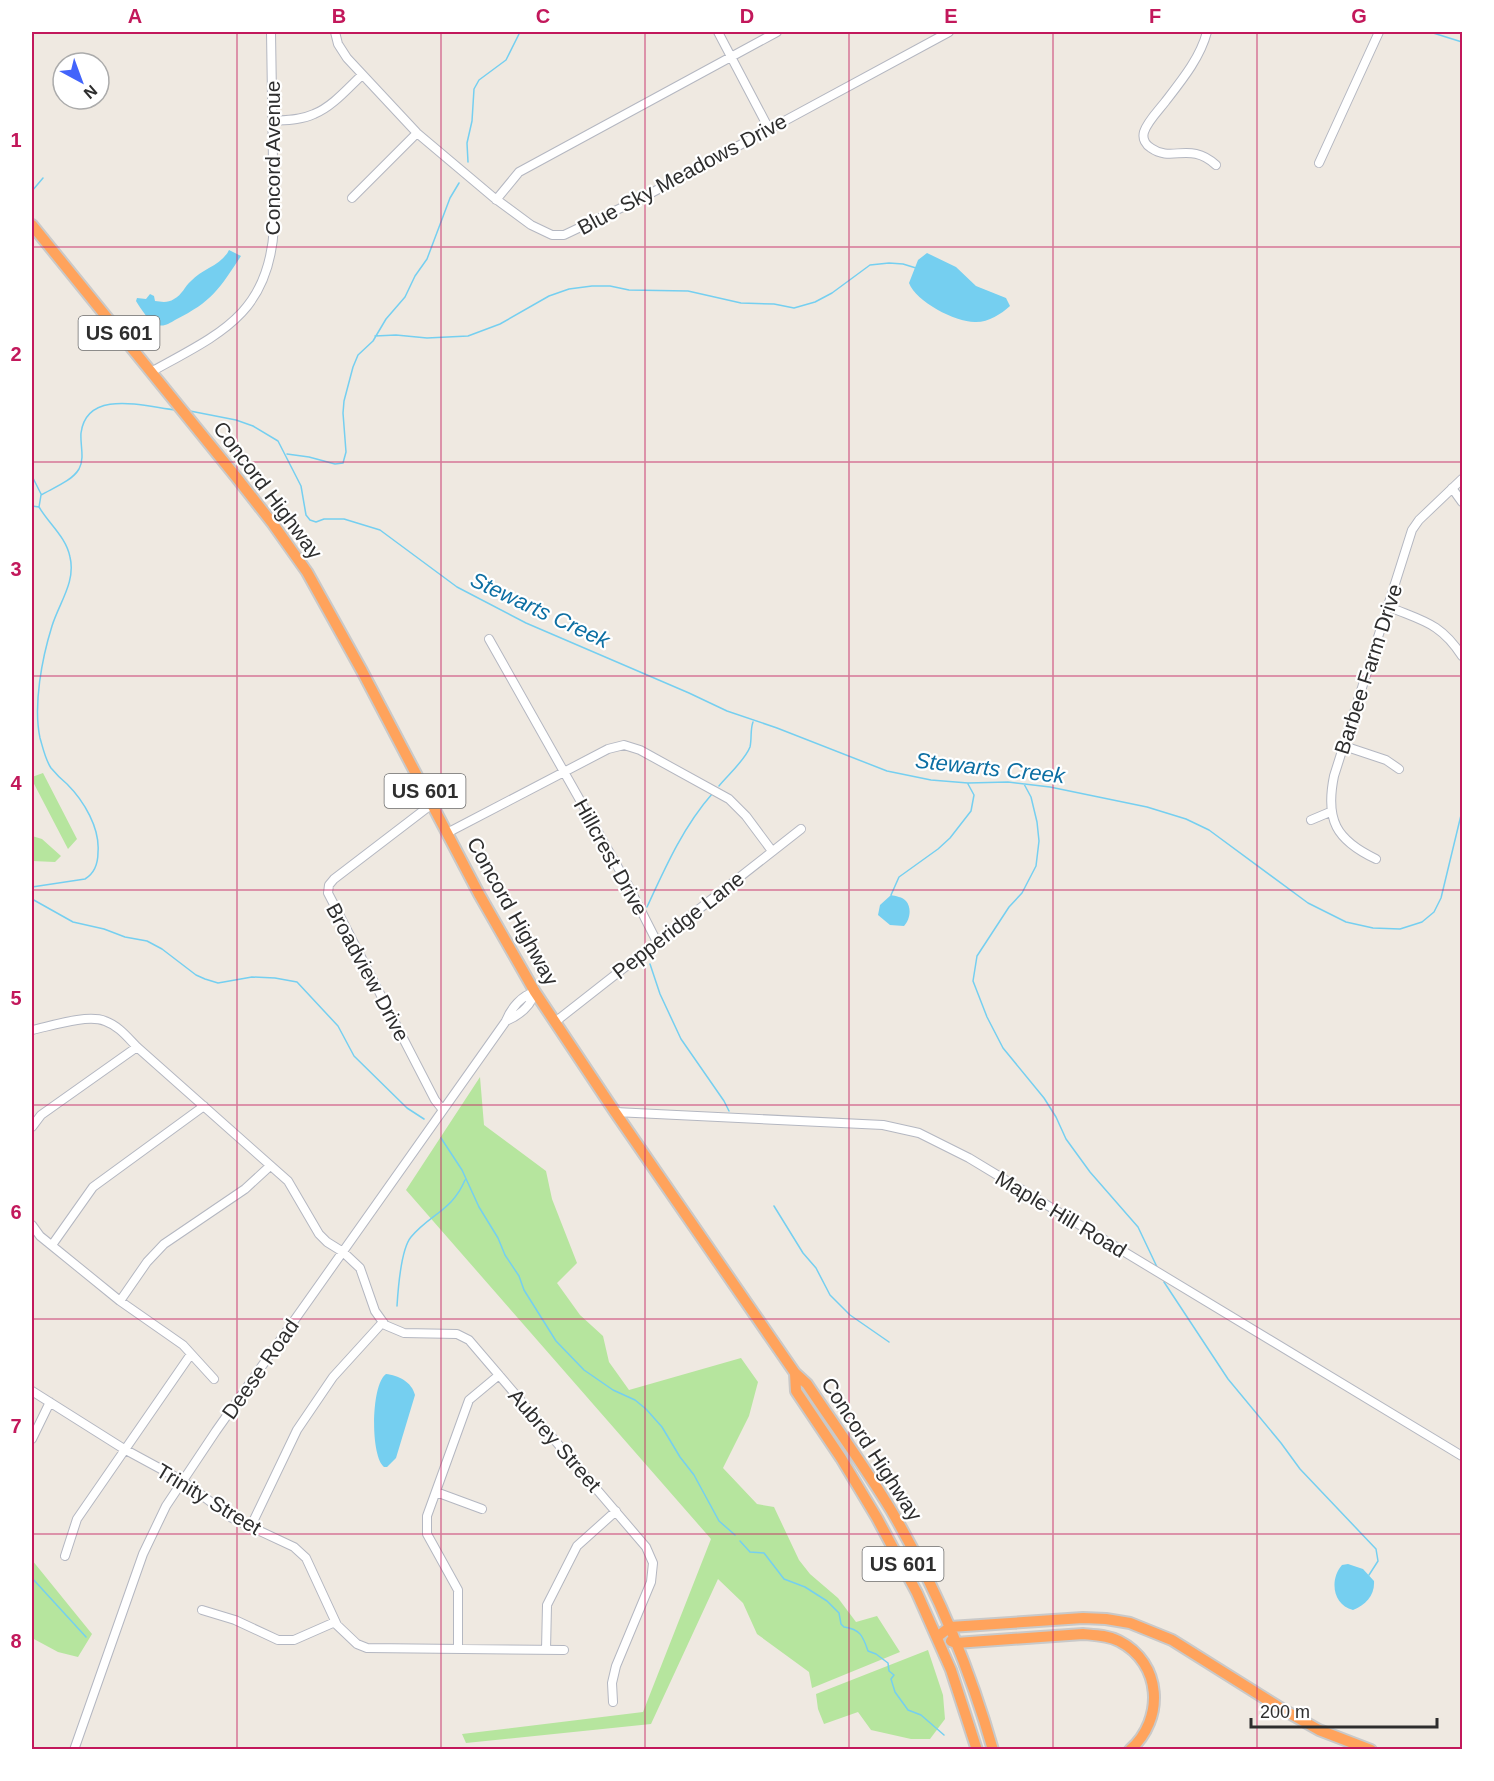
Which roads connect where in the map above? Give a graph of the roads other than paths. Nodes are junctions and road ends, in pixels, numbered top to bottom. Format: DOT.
graph roads {
  1 [pos="271,32"];
  2 [pos="335,32"];
  3 [pos="718,32"];
  4 [pos="777,32"];
  5 [pos="949,32"];
  6 [pos="1207,32"];
  7 [pos="1379,32"];
  8 [pos="732,56"];
  9 [pos="362,75"];
  10 [pos="272,121"];
  11 [pos="769,129"];
  12 [pos="417,133"];
  13 [pos="1319,163"];
  14 [pos="1216,165"];
  15 [pos="352,198"];
  16 [pos="496,200"];
  17 [pos="32,225"];
  18 [pos="151,372"];
  19 [pos="1462,479"];
  20 [pos="1452,488"];
  21 [pos="1462,502"];
  22 [pos="1387,606"];
  23 [pos="489,639"];
  24 [pos="1462,656"];
  25 [pos="1344,746"];
  26 [pos="1399,769"];
  27 [pos="564,773"];
  28 [pos="432,804"];
  29 [pos="1330,812"];
  30 [pos="1311,820"];
  31 [pos="801,829"];
  32 [pos="447,833"];
  33 [pos="772,851"];
  34 [pos="1376,859"];
  35 [pos="657,942"];
  36 [pos="536,992"];
  37 [pos="555,1022"];
  38 [pos="32,1030"];
  39 [pos="137,1047"];
  40 [pos="204,1107"];
  41 [pos="443,1110"];
  42 [pos="615,1112"];
  43 [pos="32,1127"];
  44 [pos="270,1166"];
  45 [pos="32,1225"];
  46 [pos="52,1245"];
  47 [pos="343,1252"];
  48 [pos="120,1301"];
  49 [pos="383,1322"];
  50 [pos="191,1354"];
  51 [pos="795,1374"];
  52 [pos="499,1375"];
  53 [pos="214,1379"];
  54 [pos="32,1391"];
  55 [pos="50,1402"];
  56 [pos="32,1439"];
  57 [pos="124,1449"];
  58 [pos="1462,1456"];
  59 [pos="183,1481"];
  60 [pos="436,1492"];
  61 [pos="482,1509"];
  62 [pos="616,1511"];
  63 [pos="251,1526"];
  64 [pos="65,1556"];
  65 [pos="202,1611"];
  66 [pos="335,1622"];
  67 [pos="950,1628"];
  68 [pos="937,1636"];
  69 [pos="956,1643"];
  70 [pos="458,1648"];
  71 [pos="546,1650"];
  72 [pos="564,1650"];
  73 [pos="613,1702"];
  74 [pos="74,1749"];
  75 [pos="977,1749"];
  76 [pos="993,1749"];
  77 [pos="1130,1749"];
  78 [pos="1371,1749"];
  1 -- 10 [label="street, Concord Avenue"];
  2 -- 9 [label="street, Blue Sky Meadows Drive"];
  3 -- 8 [label="street"];
  4 -- 8 [label="street"];
  5 -- 11 [label="street, Blue Sky Meadows Drive"];
  6 -- 14 [label="street"];
  7 -- 13 [label="street"];
  8 -- 11 [label="street"];
  8 -- 16 [label="street"];
  9 -- 10 [label="street"];
  9 -- 12 [label="street, Blue Sky Meadows Drive"];
  10 -- 18 [label="street, Concord Avenue"];
  11 -- 16 [label="street, Blue Sky Meadows Drive"];
  12 -- 15 [label="street"];
  12 -- 16 [label="street, Blue Sky Meadows Drive"];
  17 -- 18 [label="highway, US 601"];
  18 -- 28 [label="highway, Concord Highway / US 601"];
  19 -- 20 [label="street, Barbee Farm Drive"];
  20 -- 21 [label="street"];
  20 -- 22 [label="street, Barbee Farm Drive"];
  22 -- 24 [label="street"];
  22 -- 25 [label="street, Barbee Farm Drive"];
  23 -- 27 [label="street, Hillcrest Drive"];
  25 -- 26 [label="street"];
  25 -- 29 [label="street, Barbee Farm Drive"];
  27 -- 32 [label="street"];
  27 -- 33 [label="street"];
  27 -- 35 [label="street, Hillcrest Drive"];
  28 -- 32 [label="highway, Concord Highway / US 601"];
  28 -- 41 [label="street, Broadview Drive"];
  29 -- 30 [label="street"];
  29 -- 34 [label="street"];
  31 -- 33 [label="street, Pepperidge Lane"];
  32 -- 36 [label="highway, Concord Highway / US 601"];
  33 -- 35 [label="street, Pepperidge Lane"];
  35 -- 37 [label="street, Pepperidge Lane"];
  36 -- 37 [label="highway, Concord Highway / US 601"];
  36 -- 41 [label="street, Deese Road"];
  37 -- 42 [label="highway, Concord Highway / US 601"];
  38 -- 39 [label="street"];
  39 -- 40 [label="street"];
  39 -- 43 [label="street"];
  40 -- 44 [label="street"];
  40 -- 46 [label="street"];
  41 -- 47 [label="street, Deese Road"];
  42 -- 51 [label="highway, Concord Highway / US 601"];
  42 -- 58 [label="street, Maple Hill Road"];
  44 -- 47 [label="street"];
  44 -- 48 [label="street"];
  45 -- 46 [label="street"];
  46 -- 48 [label="street"];
  47 -- 49 [label="street"];
  47 -- 59 [label="street, Deese Road"];
  48 -- 50 [label="street"];
  49 -- 52 [label="street, Aubrey Street"];
  49 -- 63 [label="street"];
  50 -- 53 [label="street"];
  50 -- 57 [label="street"];
  51 -- 67 [label="highway, Concord Highway / US 601"];
  51 -- 68 [label="highway, Concord Highway / US 601"];
  52 -- 60 [label="street"];
  52 -- 62 [label="street, Aubrey Street"];
  54 -- 55 [label="street, Trinity Street"];
  55 -- 56 [label="street"];
  55 -- 57 [label="street, Trinity Street"];
  57 -- 59 [label="street, Trinity Street"];
  57 -- 64 [label="street"];
  59 -- 63 [label="street, Trinity Street"];
  59 -- 74 [label="street, Deese Road"];
  60 -- 61 [label="street"];
  60 -- 70 [label="street"];
  62 -- 71 [label="street"];
  62 -- 73 [label="street, Aubrey Street"];
  63 -- 66 [label="street, Trinity Street"];
  65 -- 66 [label="street"];
  66 -- 70 [label="street, Trinity Street"];
  67 -- 68 [label="highway"];
  67 -- 69 [label="highway, Concord Highway / US 601"];
  67 -- 78 [label="highway"];
  68 -- 69 [label="highway"];
  68 -- 75 [label="highway, Concord Highway / US 601"];
  69 -- 76 [label="highway, Concord Highway / US 601"];
  69 -- 77 [label="highway"];
  70 -- 71 [label="street, Trinity Street"];
  71 -- 72 [label="street, Trinity Street"];
}
